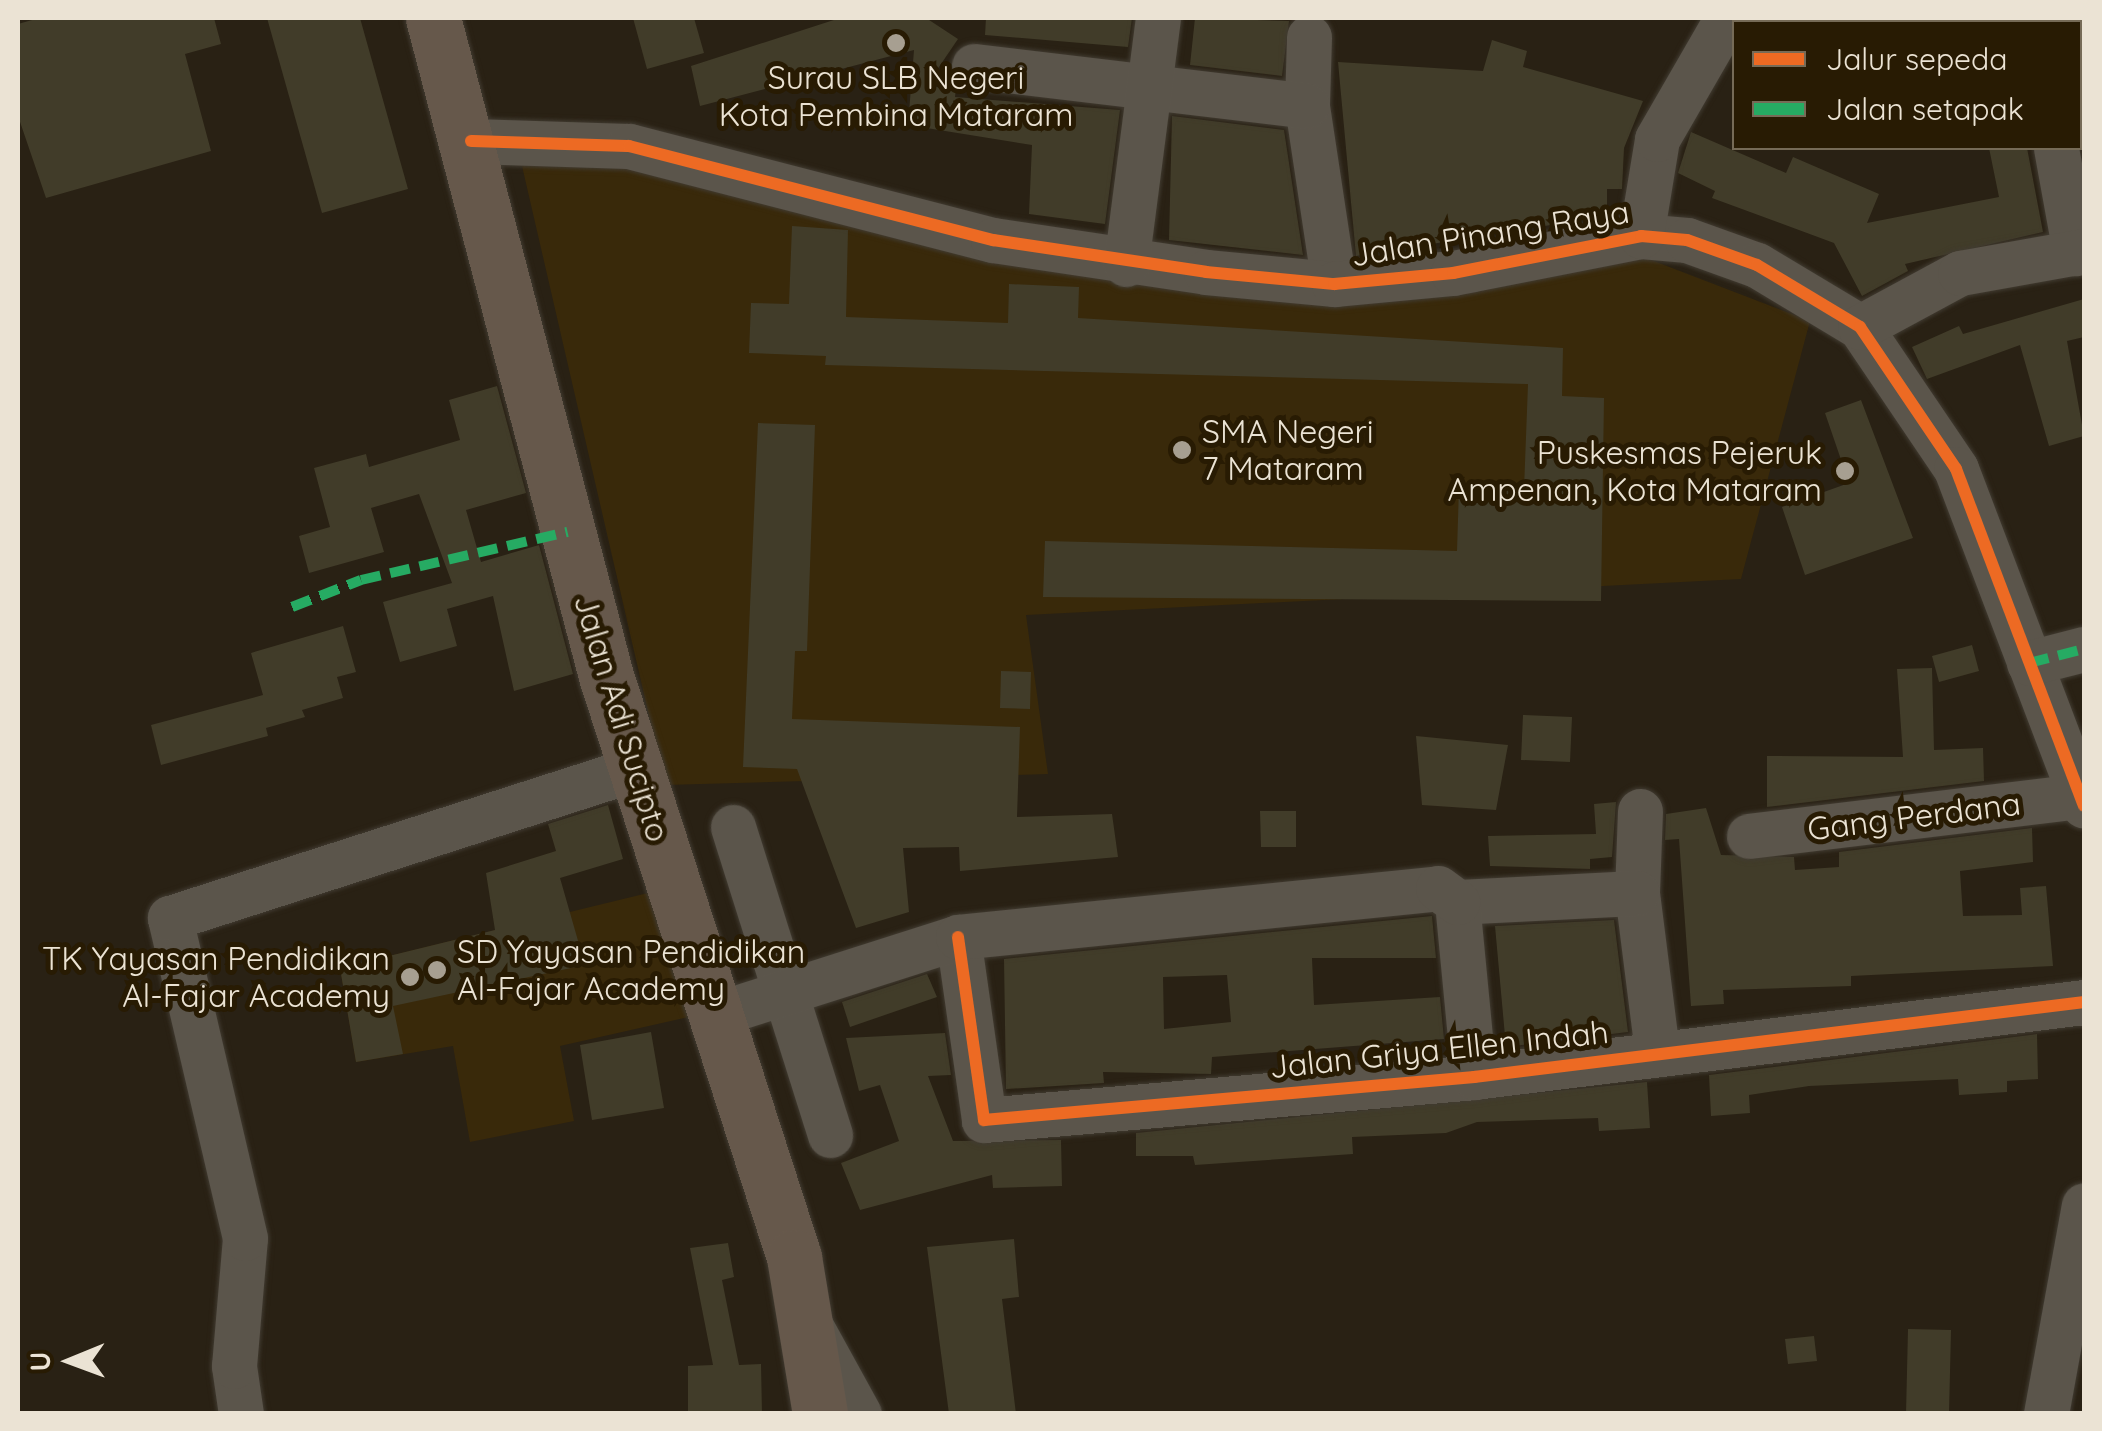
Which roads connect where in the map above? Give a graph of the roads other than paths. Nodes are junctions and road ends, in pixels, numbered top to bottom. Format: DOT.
graph roads {
  1 [pos="433,18"];
  2 [pos="1158,18"];
  3 [pos="1728,18"];
  4 [pos="1310,37"];
  5 [pos="974,66"];
  6 [pos="1148,89"];
  7 [pos="1307,106"];
  8 [pos="502,139"];
  9 [pos="2056,150"];
  10 [pos="1641,236"];
  11 [pos="2080,252"];
  12 [pos="1126,264"];
  13 [pos="1334,284"];
  14 [pos="1860,326"];
  15 [pos="2084,649"];
  16 [pos="2029,663"];
  17 [pos="634,769"];
  18 [pos="2082,801"];
  19 [pos="1640,812"];
  20 [pos="733,827"];
  21 [pos="1748,836"];
  22 [pos="1637,893"];
  23 [pos="1457,902"];
  24 [pos="958,937"];
  25 [pos="754,1001"];
  26 [pos="2084,1002"];
  27 [pos="1657,1052"];
  28 [pos="1474,1078"];
  29 [pos="830,1135"];
  30 [pos="2082,1224"];
  31 [pos="810,1325"];
  32 [pos="241,1414"];
  33 [pos="820,1414"];
  34 [pos="858,1414"];
  35 [pos="2046,1414"];
  1 -- 8 [label="highway, Jalan Adi Sucipto"];
  2 -- 6 [label="street"];
  3 -- 10 [label="street"];
  4 -- 7 [label="street"];
  5 -- 6 [label="street"];
  6 -- 7 [label="street"];
  6 -- 12 [label="street"];
  7 -- 13 [label="street"];
  8 -- 12 [label="street, Jalan Pinang Raya"];
  8 -- 17 [label="highway, Jalan Adi Sucipto"];
  9 -- 11 [label="street"];
  10 -- 13 [label="street, Jalan Pinang Raya"];
  10 -- 14 [label="street, Jalan Pinang Raya"];
  11 -- 14 [label="street"];
  12 -- 13 [label="street, Jalan Pinang Raya"];
  14 -- 16 [label="street, Jalan Pinang Raya"];
  15 -- 16 [label="street"];
  16 -- 18 [label="street, Jalan Pinang Raya"];
  17 -- 25 [label="highway, Jalan Adi Sucipto"];
  17 -- 32 [label="street"];
  18 -- 21 [label="street, Gang Perdana"];
  19 -- 22 [label="street"];
  20 -- 25 [label="street"];
  22 -- 23 [label="street"];
  22 -- 27 [label="street"];
  23 -- 24 [label="street"];
  23 -- 28 [label="street"];
  24 -- 25 [label="street"];
  24 -- 28 [label="street, Jalan Griya Ellen Indah"];
  25 -- 29 [label="street"];
  25 -- 31 [label="highway, Jalan Adi Sucipto"];
  26 -- 27 [label="street, Jalan Griya Ellen Indah"];
  27 -- 28 [label="street, Jalan Griya Ellen Indah"];
  30 -- 35 [label="street"];
  31 -- 33 [label="highway, Jalan Adi Sucipto"];
  31 -- 34 [label="street"];
}
